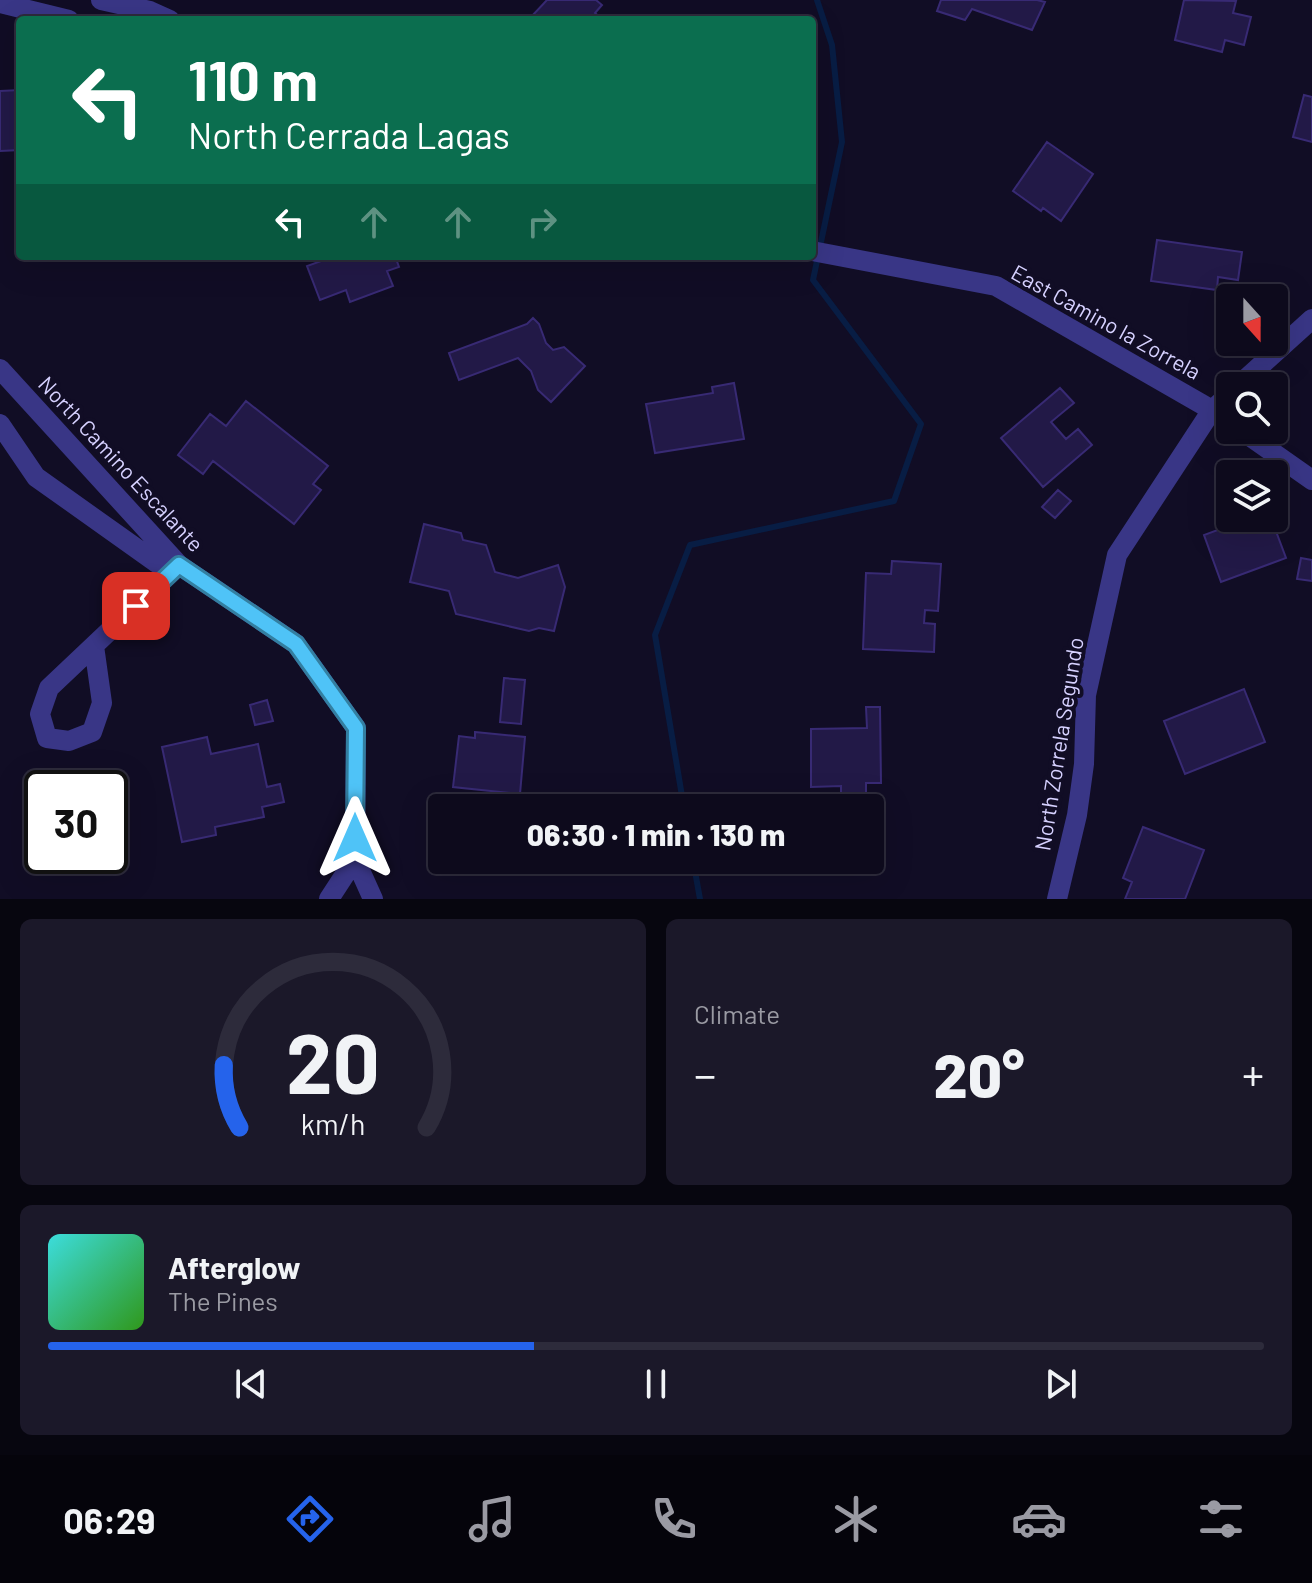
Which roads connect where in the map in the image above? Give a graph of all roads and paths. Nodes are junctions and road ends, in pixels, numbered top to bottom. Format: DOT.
graph roads {
  1 [pos="101,0"];
  2 [pos="0,3"];
  3 [pos="53,16"];
  4 [pos="161,16"];
  5 [pos="816,252"];
  6 [pos="1312,319"];
  7 [pos="0,369"];
  8 [pos="1253,372"];
  9 [pos="1216,406"];
  10 [pos="1212,410"];
  11 [pos="1216,413"];
  12 [pos="0,424"];
  13 [pos="1261,444"];
  14 [pos="1312,480"];
  15 [pos="178,565"];
  16 [pos="94,646"];
  17 [pos="355,859"];
  18 [pos="329,899"];
  19 [pos="373,899"];
  20 [pos="1057,899"];
  1 -- 4 [label="street"];
  2 -- 3 [label="street"];
  5 -- 10 [label="street, East Camino la Zorrela"];
  6 -- 8 [label="street"];
  7 -- 15 [label="street, North Camino Escalante"];
  9 -- 10 [label="street, North Zorrela Segundo"];
  10 -- 11 [label="street, East Camino la Zorrela"];
  10 -- 20 [label="street, North Zorrela Segundo"];
  12 -- 15 [label="street, North Camino Escalante"];
  13 -- 14 [label="street"];
  15 -- 16 [label="street"];
  15 -- 17 [label="street, North Camino Escalante"];
  17 -- 18 [label="street"];
  17 -- 19 [label="street, North Camino Escalante"];
}
